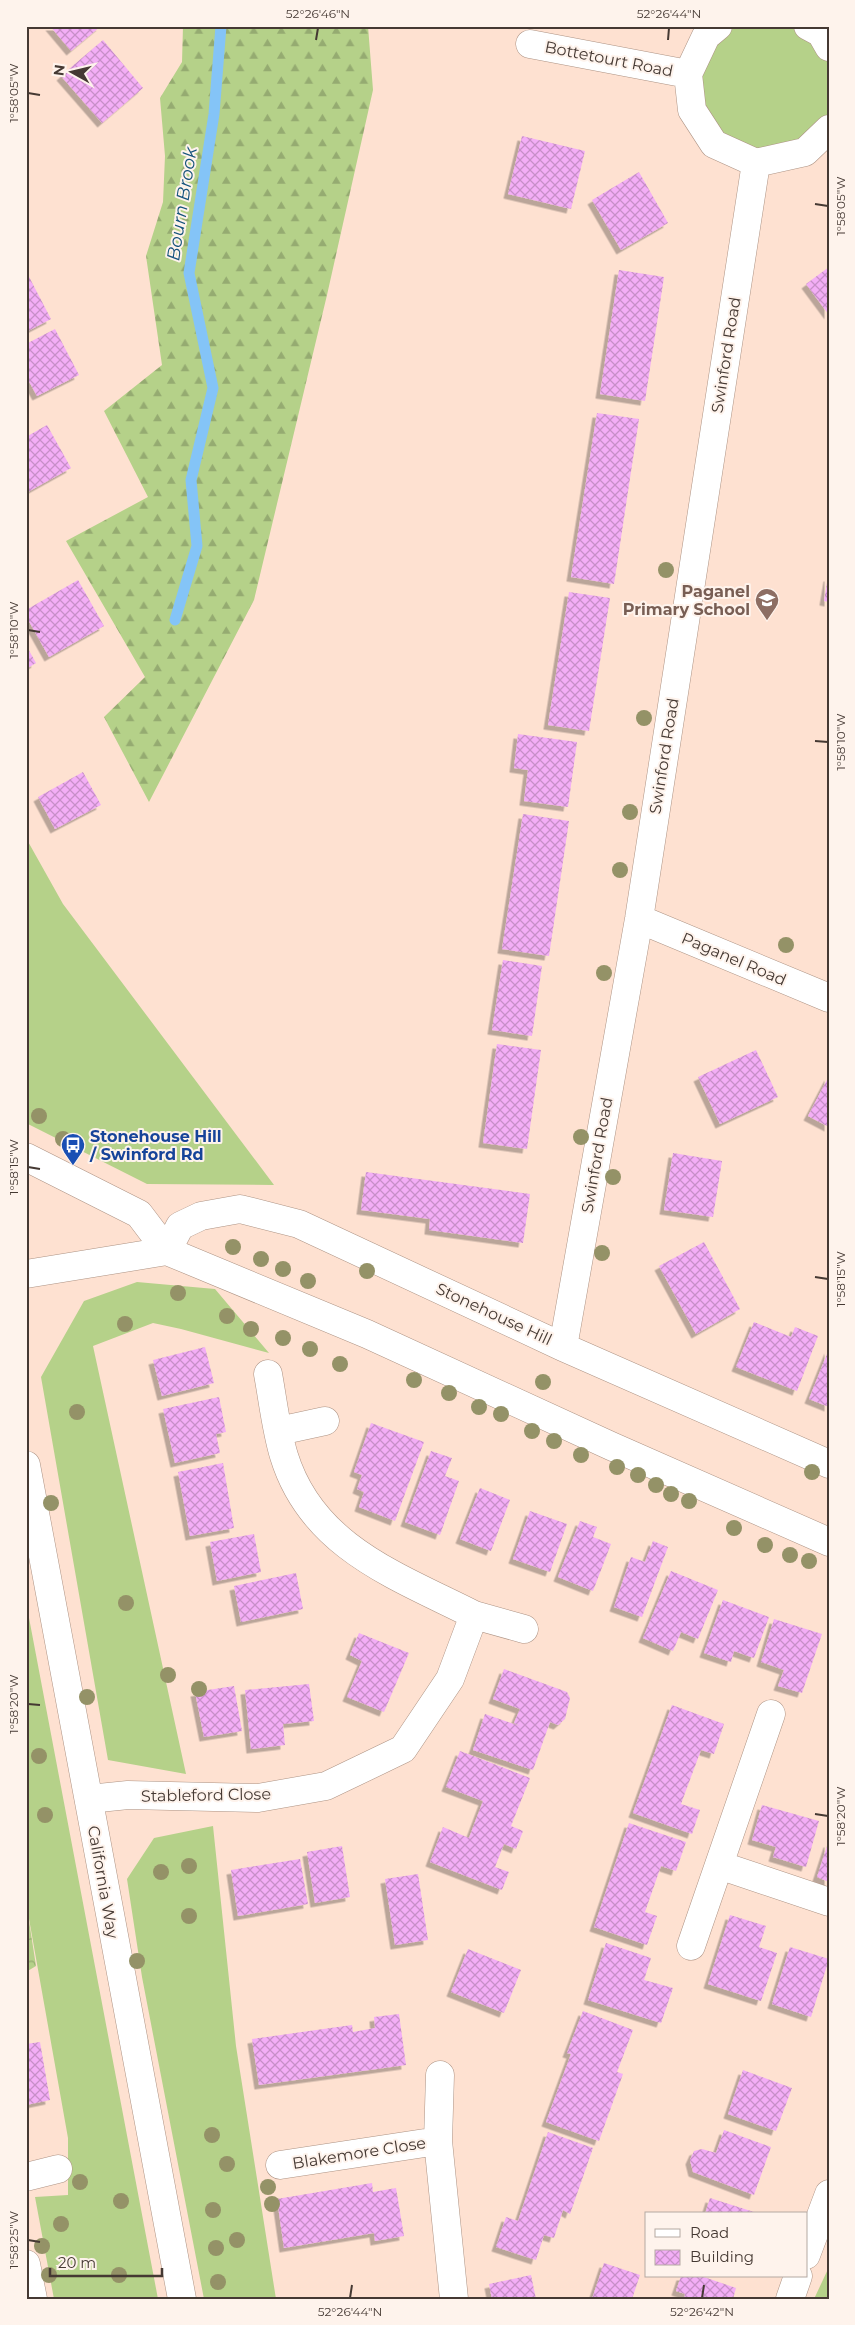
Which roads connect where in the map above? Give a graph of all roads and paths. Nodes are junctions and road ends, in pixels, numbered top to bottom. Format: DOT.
graph roads {
  1 [pos="718,26"];
  2 [pos="808,26"];
  3 [pos="530,44"];
  4 [pos="829,47"];
  5 [pos="688,74"];
  6 [pos="829,129"];
  7 [pos="756,163"];
  8 [pos="639,919"];
  9 [pos="829,998"];
  10 [pos="26,1157"];
  11 [pos="167,1251"];
  12 [pos="26,1274"];
  13 [pos="564,1347"];
  14 [pos="268,1374"];
  15 [pos="325,1422"];
  16 [pos="279,1431"];
  17 [pos="829,1464"];
  18 [pos="26,1465"];
  19 [pos="829,1542"];
  20 [pos="474,1615"];
  21 [pos="524,1629"];
  22 [pos="771,1714"];
  23 [pos="89,1800"];
  24 [pos="719,1864"];
  25 [pos="829,1902"];
  26 [pos="690,1946"];
  27 [pos="440,2075"];
  28 [pos="438,2141"];
  29 [pos="280,2165"];
  30 [pos="58,2168"];
  31 [pos="26,2177"];
  32 [pos="829,2194"];
  33 [pos="808,2249"];
  34 [pos="26,2264"];
  35 [pos="797,2278"];
  36 [pos="33,2299"];
  37 [pos="182,2299"];
  38 [pos="454,2299"];
  39 [pos="790,2299"];
  1 -- 5 [label="street"];
  2 -- 4 [label="street"];
  3 -- 5 [label="street, Bottetourt Road"];
  5 -- 7 [label="street"];
  6 -- 7 [label="street"];
  7 -- 8 [label="street, Swinford Road"];
  8 -- 9 [label="street, Paganel Road"];
  8 -- 13 [label="street, Swinford Road"];
  10 -- 11 [label="street"];
  11 -- 12 [label="street"];
  11 -- 13 [label="street, Stonehouse Hill"];
  11 -- 19 [label="street"];
  13 -- 17 [label="street, Stonehouse Hill"];
  14 -- 16 [label="street"];
  15 -- 16 [label="street"];
  16 -- 20 [label="street"];
  18 -- 23 [label="street, California Way"];
  20 -- 21 [label="street"];
  20 -- 23 [label="street, Stableford Close"];
  22 -- 24 [label="street"];
  23 -- 37 [label="street, California Way"];
  24 -- 25 [label="street"];
  24 -- 26 [label="street"];
  27 -- 28 [label="street, Blakemore Close"];
  28 -- 29 [label="street, Blakemore Close"];
  28 -- 38 [label="street, Blakemore Close"];
  30 -- 31 [label="street"];
  32 -- 33 [label="street"];
  34 -- 36 [label="street"];
  35 -- 39 [label="street"];
}
